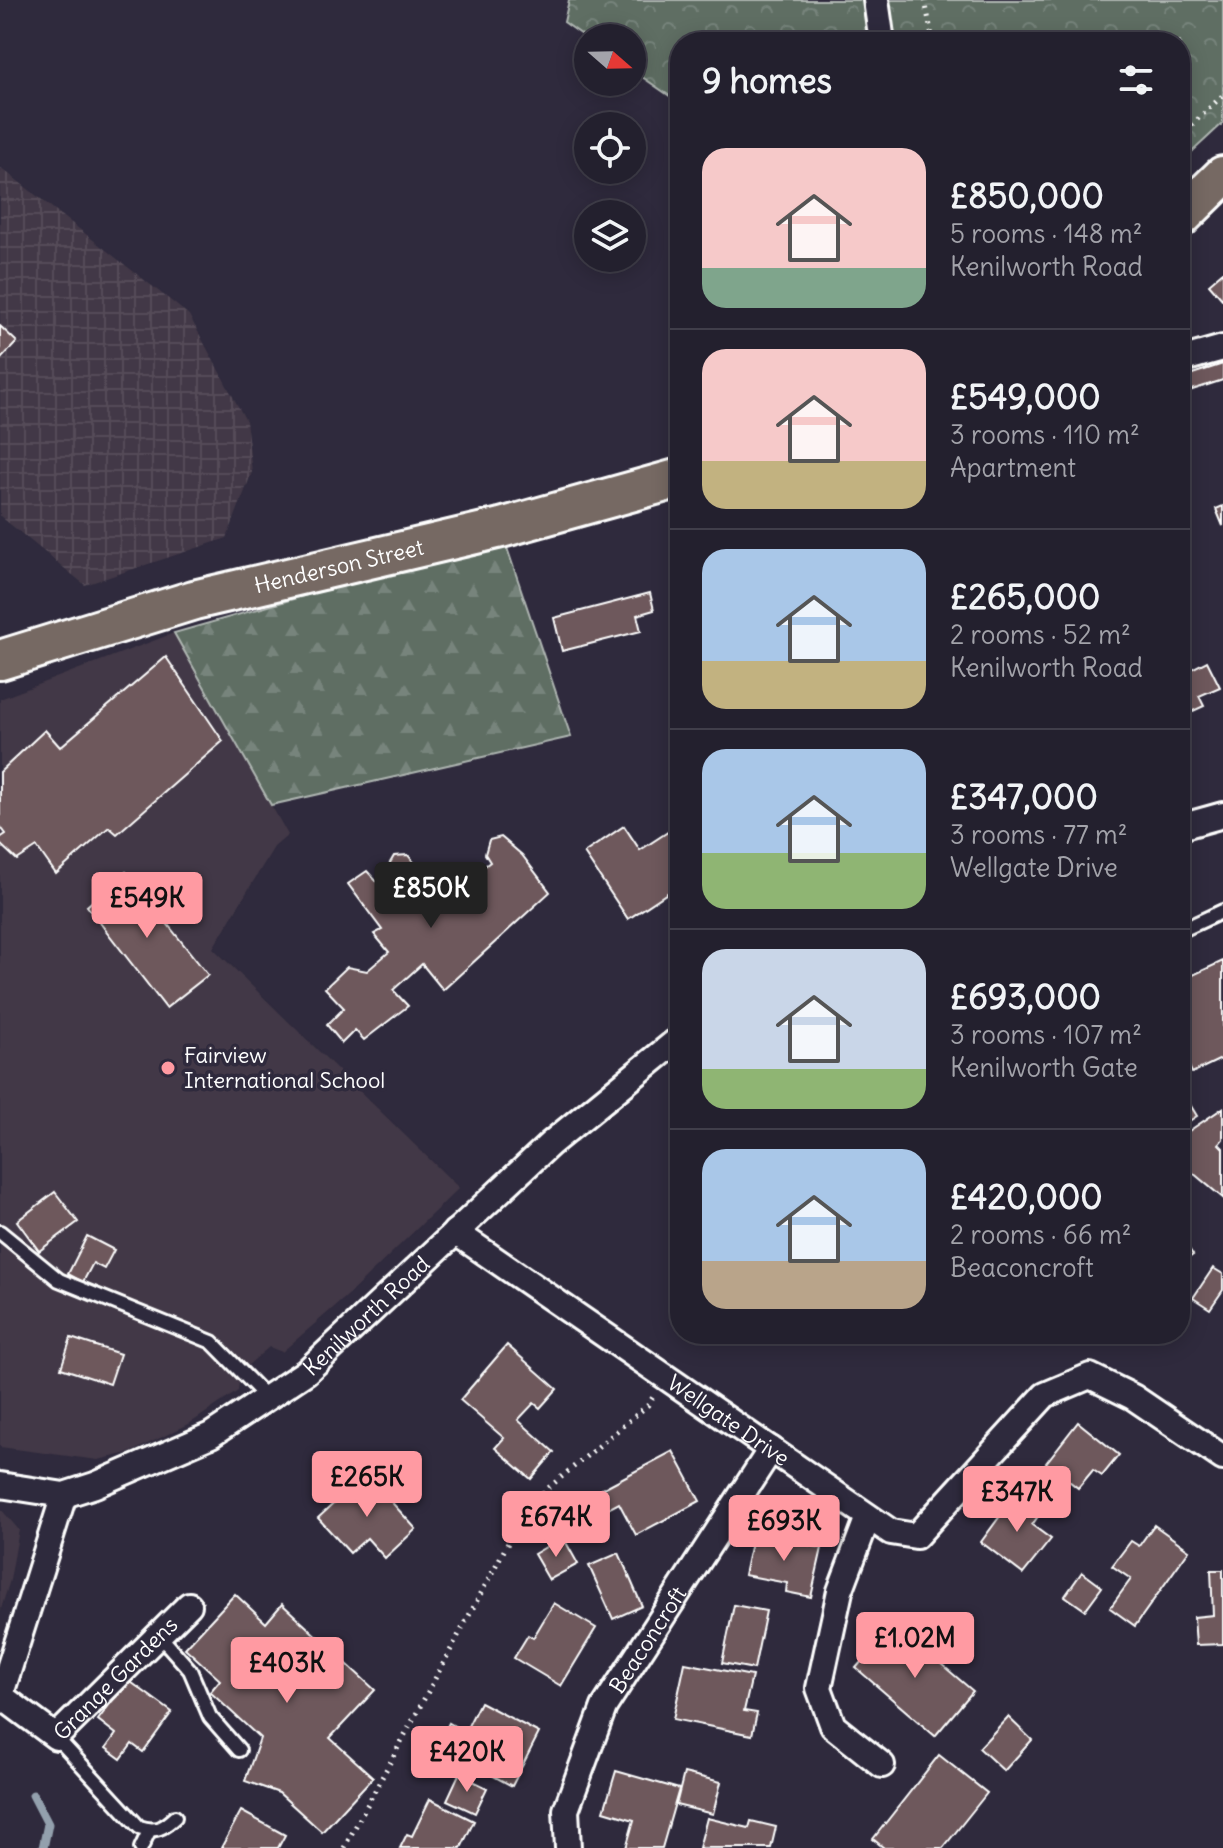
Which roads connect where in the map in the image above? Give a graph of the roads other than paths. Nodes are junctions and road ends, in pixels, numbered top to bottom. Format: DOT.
graph roads {
  1 [pos="876,0"];
  2 [pos="881,32"];
  3 [pos="1223,176"];
  4 [pos="1190,208"];
  5 [pos="1223,348"];
  6 [pos="1190,357"];
  7 [pos="670,481"];
  8 [pos="0,660"];
  9 [pos="1223,815"];
  10 [pos="1190,824"];
  11 [pos="1223,911"];
  12 [pos="1190,926"];
  13 [pos="670,1043"];
  14 [pos="0,1232"];
  15 [pos="455,1232"];
  16 [pos="267,1398"];
  17 [pos="771,1449"];
  18 [pos="1223,1458"];
  19 [pos="0,1485"];
  20 [pos="64,1495"];
  21 [pos="868,1517"];
  22 [pos="189,1605"];
  23 [pos="159,1635"];
  24 [pos="0,1696"];
  25 [pos="56,1737"];
  26 [pos="239,1750"];
  27 [pos="882,1765"];
  28 [pos="175,1817"];
  29 [pos="149,1831"];
  30 [pos="141,1848"];
  31 [pos="568,1848"];
  1 -- 2 [label="street"];
  3 -- 4 [label="main road"];
  5 -- 6 [label="street"];
  7 -- 8 [label="main road, Henderson Street"];
  9 -- 10 [label="street"];
  11 -- 12 [label="lane"];
  13 -- 15 [label="street, Kenilworth Road"];
  14 -- 16 [label="lane"];
  15 -- 16 [label="street, Kenilworth Road"];
  15 -- 17 [label="street, Wellgate Drive"];
  16 -- 20 [label="street, Kenilworth Road"];
  17 -- 21 [label="street, Wellgate Drive"];
  17 -- 31 [label="street, Beaconcroft"];
  18 -- 21 [label="street, Wellgate Drive"];
  19 -- 20 [label="street, Kenilworth Road"];
  20 -- 24 [label="street"];
  21 -- 27 [label="street"];
  22 -- 23 [label="street, Grange Gardens"];
  23 -- 25 [label="street, Grange Gardens"];
  23 -- 26 [label="lane"];
  24 -- 25 [label="street, Grange Gardens"];
  25 -- 29 [label="lane"];
  28 -- 29 [label="lane"];
  29 -- 30 [label="lane"];
}
